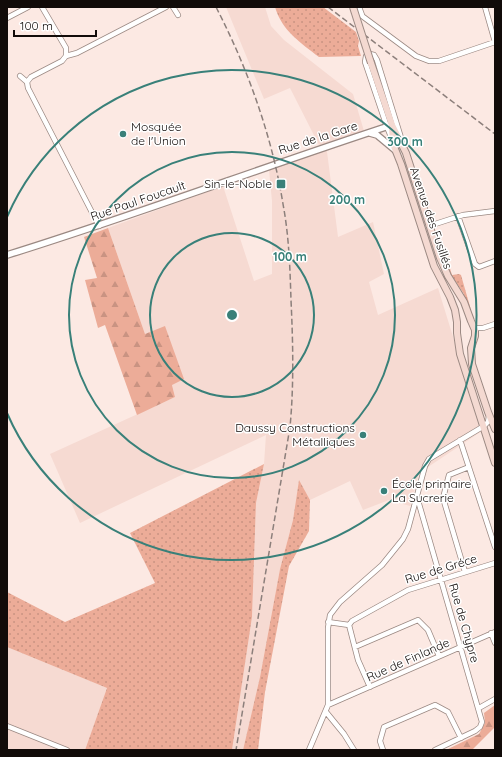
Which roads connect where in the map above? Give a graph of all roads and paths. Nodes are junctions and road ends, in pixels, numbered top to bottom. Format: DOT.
graph roads {
  1 [pos="28,7"];
  2 [pos="42,7"];
  3 [pos="166,7"];
  4 [pos="174,7"];
  5 [pos="351,7"];
  6 [pos="358,7"];
  7 [pos="485,7"];
  8 [pos="160,8"];
  9 [pos="178,15"];
  10 [pos="7,18"];
  11 [pos="364,18"];
  12 [pos="495,42"];
  13 [pos="66,56"];
  14 [pos="20,76"];
  15 [pos="27,82"];
  16 [pos="389,126"];
  17 [pos="367,133"];
  18 [pos="402,146"];
  19 [pos="396,152"];
  20 [pos="275,164"];
  21 [pos="495,211"];
  22 [pos="458,216"];
  23 [pos="99,226"];
  24 [pos="429,226"];
  25 [pos="7,255"];
  26 [pos="495,261"];
  27 [pos="495,324"];
  28 [pos="458,329"];
  29 [pos="474,332"];
  30 [pos="458,338"];
  31 [pos="489,416"];
  32 [pos="484,426"];
  33 [pos="495,430"];
  34 [pos="460,440"];
  35 [pos="495,463"];
  36 [pos="469,467"];
  37 [pos="417,497"];
  38 [pos="495,547"];
  39 [pos="495,563"];
  40 [pos="465,572"];
  41 [pos="442,579"];
  42 [pos="328,622"];
  43 [pos="349,625"];
  44 [pos="493,632"];
  45 [pos="495,644"];
  46 [pos="355,647"];
  47 [pos="461,647"];
  48 [pos="439,656"];
  49 [pos="370,687"];
  50 [pos="495,699"];
  51 [pos="328,705"];
  52 [pos="479,708"];
  53 [pos="326,712"];
  54 [pos="7,726"];
  55 [pos="461,738"];
  56 [pos="67,750"];
  57 [pos="308,750"];
  58 [pos="354,750"];
  59 [pos="383,750"];
  60 [pos="434,750"];
  1 -- 10 [label="street"];
  2 -- 13 [label="street"];
  3 -- 8 [label="street"];
  4 -- 9 [label="street"];
  5 -- 6 [label="street"];
  5 -- 11 [label="street"];
  5 -- 16 [label="main road, bridge"];
  6 -- 11 [label="street"];
  7 -- 12 [label="street"];
  8 -- 13 [label="street"];
  11 -- 12 [label="street"];
  13 -- 15 [label="street"];
  14 -- 15 [label="street"];
  15 -- 23 [label="street"];
  16 -- 17 [label="street, Rue de la Gare"];
  16 -- 18 [label="main road, Avenue des Fusillés"];
  16 -- 18 [label="street, Avenue des Fusillés"];
  16 -- 19 [label="main road, Avenue des Fusillés"];
  17 -- 19 [label="street, Rue de la Gare"];
  17 -- 20 [label="street, Rue de la Gare"];
  18 -- 24 [label="main road, Avenue des Fusillés"];
  19 -- 28 [label="main road, Avenue des Fusillés"];
  20 -- 23 [label="street, Rue Paul Foucault"];
  21 -- 22 [label="street"];
  22 -- 24 [label="street"];
  22 -- 26 [label="street"];
  23 -- 25 [label="street, Rue Paul Foucault"];
  24 -- 29 [label="main road, Avenue des Fusillés"];
  27 -- 29 [label="street"];
  28 -- 29 [label="main road"];
  28 -- 30 [label="main road"];
  29 -- 30 [label="main road"];
  29 -- 31 [label="main road, Avenue des Fusillés"];
  30 -- 32 [label="main road"];
  31 -- 32 [label="street"];
  31 -- 33 [label="main road, Avenue des Fusillés"];
  32 -- 34 [label="street"];
  32 -- 35 [label="main road"];
  34 -- 36 [label="street"];
  34 -- 37 [label="street"];
  36 -- 38 [label="street"];
  36 -- 40 [label="street"];
  37 -- 41 [label="street, Rue de Chypre"];
  37 -- 42 [label="street"];
  39 -- 40 [label="street, Rue de Gréce"];
  40 -- 41 [label="street, Rue de Gréce"];
  41 -- 43 [label="street, Rue de Gréce"];
  41 -- 47 [label="street, Rue de Chypre"];
  42 -- 43 [label="street"];
  42 -- 51 [label="street"];
  43 -- 46 [label="street"];
  44 -- 45 [label="street"];
  44 -- 47 [label="street, Rue de Finlande"];
  46 -- 48 [label="street"];
  46 -- 49 [label="street"];
  47 -- 48 [label="street, Rue de Finlande"];
  47 -- 52 [label="street, Rue de Chypre"];
  48 -- 49 [label="street, Rue de Finlande"];
  49 -- 51 [label="street, Rue de Finlande"];
  50 -- 52 [label="street"];
  51 -- 53 [label="street"];
  52 -- 55 [label="street, Rue de Chypre"];
  53 -- 57 [label="street"];
  53 -- 58 [label="street"];
  54 -- 56 [label="street"];
  55 -- 59 [label="street"];
  55 -- 60 [label="street"];
}
